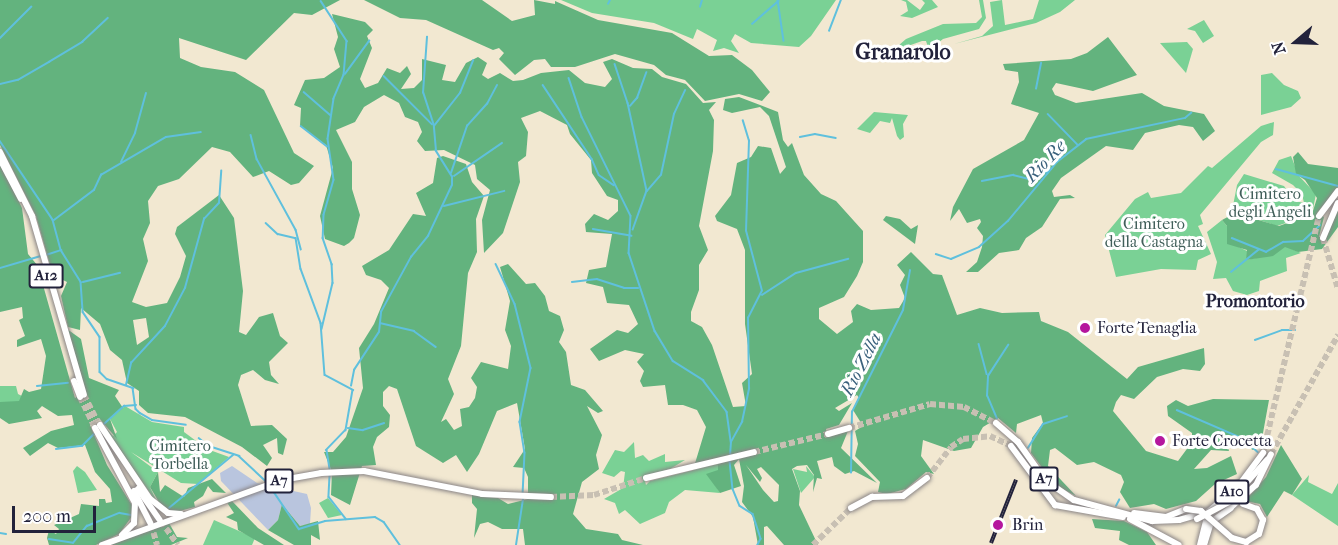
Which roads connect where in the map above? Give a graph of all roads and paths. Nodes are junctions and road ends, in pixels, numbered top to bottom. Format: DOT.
graph roads {
  1 [pos="0,152"];
  2 [pos="0,159"];
  3 [pos="1338,191"];
  4 [pos="1338,203"];
  5 [pos="1319,216"];
  6 [pos="1323,237"];
  7 [pos="996,423"];
  8 [pos="96,424"];
  9 [pos="849,428"];
  10 [pos="828,434"];
  11 [pos="1011,447"];
  12 [pos="754,452"];
  13 [pos="1263,453"];
  14 [pos="1271,454"];
  15 [pos="646,478"];
  16 [pos="927,478"];
  17 [pos="551,497"];
  18 [pos="1229,506"];
  19 [pos="851,508"];
  20 [pos="1109,510"];
  21 [pos="184,514"];
  22 [pos="1130,519"];
  23 [pos="160,520"];
  24 [pos="150,523"];
  25 [pos="1205,530"];
  26 [pos="105,544"];
  27 [pos="1179,545"];
  28 [pos="1202,545"];
  1 -- 2 [label="highway, A12"];
  3 -- 5 [label="highway"];
  4 -- 6 [label="highway"];
  7 -- 20 [label="highway, A7"];
  8 -- 21 [label="highway"];
  8 -- 23 [label="highway"];
  8 -- 24 [label="highway"];
  8 -- 26 [label="highway"];
  9 -- 10 [label="highway"];
  11 -- 22 [label="highway, A7"];
  12 -- 15 [label="highway"];
  13 -- 20 [label="highway, A7"];
  13 -- 25 [label="highway, A10"];
  14 -- 18 [label="highway, A7"];
  16 -- 19 [label="highway"];
  17 -- 21 [label="highway, A7"];
  18 -- 20 [label="highway, A7, bridge"];
  18 -- 22 [label="highway, A7, bridge"];
  18 -- 25 [label="highway, A10"];
  21 -- 26 [label="highway, A7"];
  22 -- 27 [label="highway"];
  25 -- 28 [label="highway, A10"];
}
